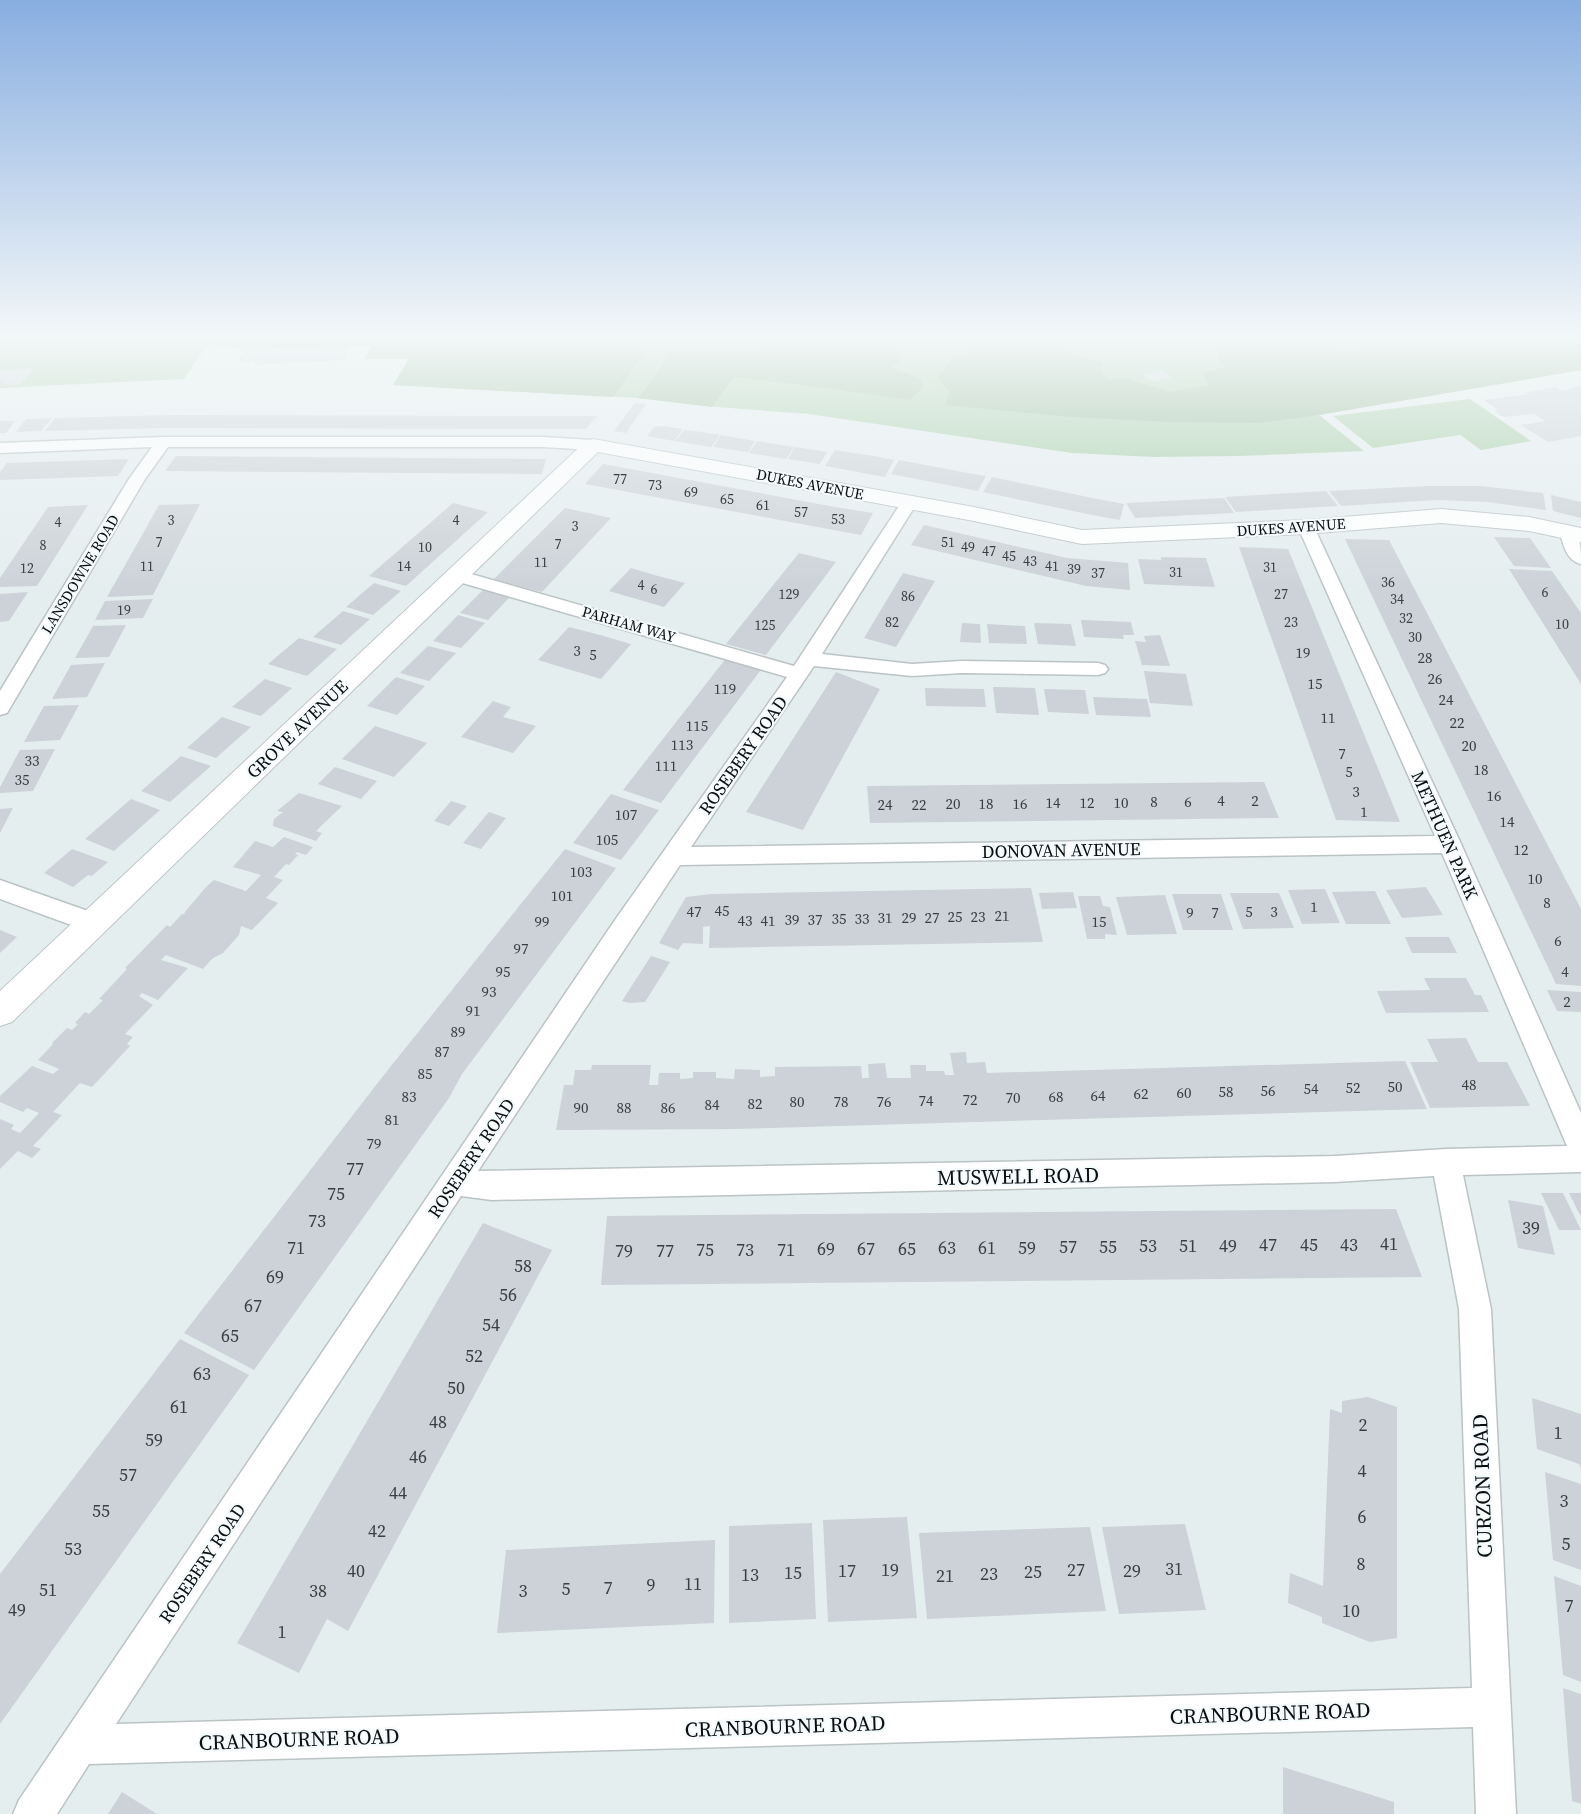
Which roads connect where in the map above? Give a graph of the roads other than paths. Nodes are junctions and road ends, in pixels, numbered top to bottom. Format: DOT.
graph roads {
  1 [pos="163,442"];
  2 [pos="592,445"];
  3 [pos="0,448"];
  4 [pos="909,503"];
  5 [pos="1306,527"];
  6 [pos="1575,533"];
  7 [pos="1581,559"];
  8 [pos="458,576"];
  9 [pos="804,667"];
  10 [pos="1098,669"];
  11 [pos="0,708"];
  12 [pos="1450,844"];
  13 [pos="673,856"];
  14 [pos="0,889"];
  15 [pos="93,923"];
  16 [pos="0,1012"];
  17 [pos="1581,1145"];
  18 [pos="1581,1159"];
  19 [pos="1446,1162"];
  20 [pos="454,1182"];
  21 [pos="1490,1707"];
  22 [pos="79,1745"];
  23 [pos="33,1814"];
  24 [pos="1496,1814"];
  1 -- 2 [label="street, DUKES AVENUE"];
  1 -- 3 [label="street, DUKES AVENUE"];
  1 -- 11 [label="street, LANSDOWNE ROAD"];
  2 -- 4 [label="street, DUKES AVENUE"];
  2 -- 8 [label="street, GROVE AVENUE"];
  4 -- 5 [label="street, DUKES AVENUE"];
  4 -- 9 [label="street, ROSEBERY ROAD"];
  5 -- 6 [label="street, DUKES AVENUE"];
  5 -- 12 [label="street, METHUEN PARK"];
  6 -- 7 [label="street"];
  8 -- 9 [label="street, PARHAM WAY"];
  8 -- 15 [label="street, GROVE AVENUE"];
  9 -- 10 [label="street, PARHAM WAY"];
  9 -- 13 [label="street, ROSEBERY ROAD"];
  12 -- 13 [label="street, DONOVAN AVENUE"];
  12 -- 17 [label="street, METHUEN PARK"];
  13 -- 20 [label="street, ROSEBERY ROAD"];
  14 -- 15 [label="street"];
  15 -- 16 [label="street, GROVE AVENUE"];
  18 -- 19 [label="street, MUSWELL ROAD"];
  19 -- 20 [label="street, MUSWELL ROAD"];
  19 -- 21 [label="street, CURZON ROAD"];
  20 -- 22 [label="street, ROSEBERY ROAD"];
  21 -- 22 [label="street, CRANBOURNE ROAD"];
  21 -- 24 [label="street, CURZON ROAD"];
  22 -- 23 [label="street, ROSEBERY ROAD"];
}
